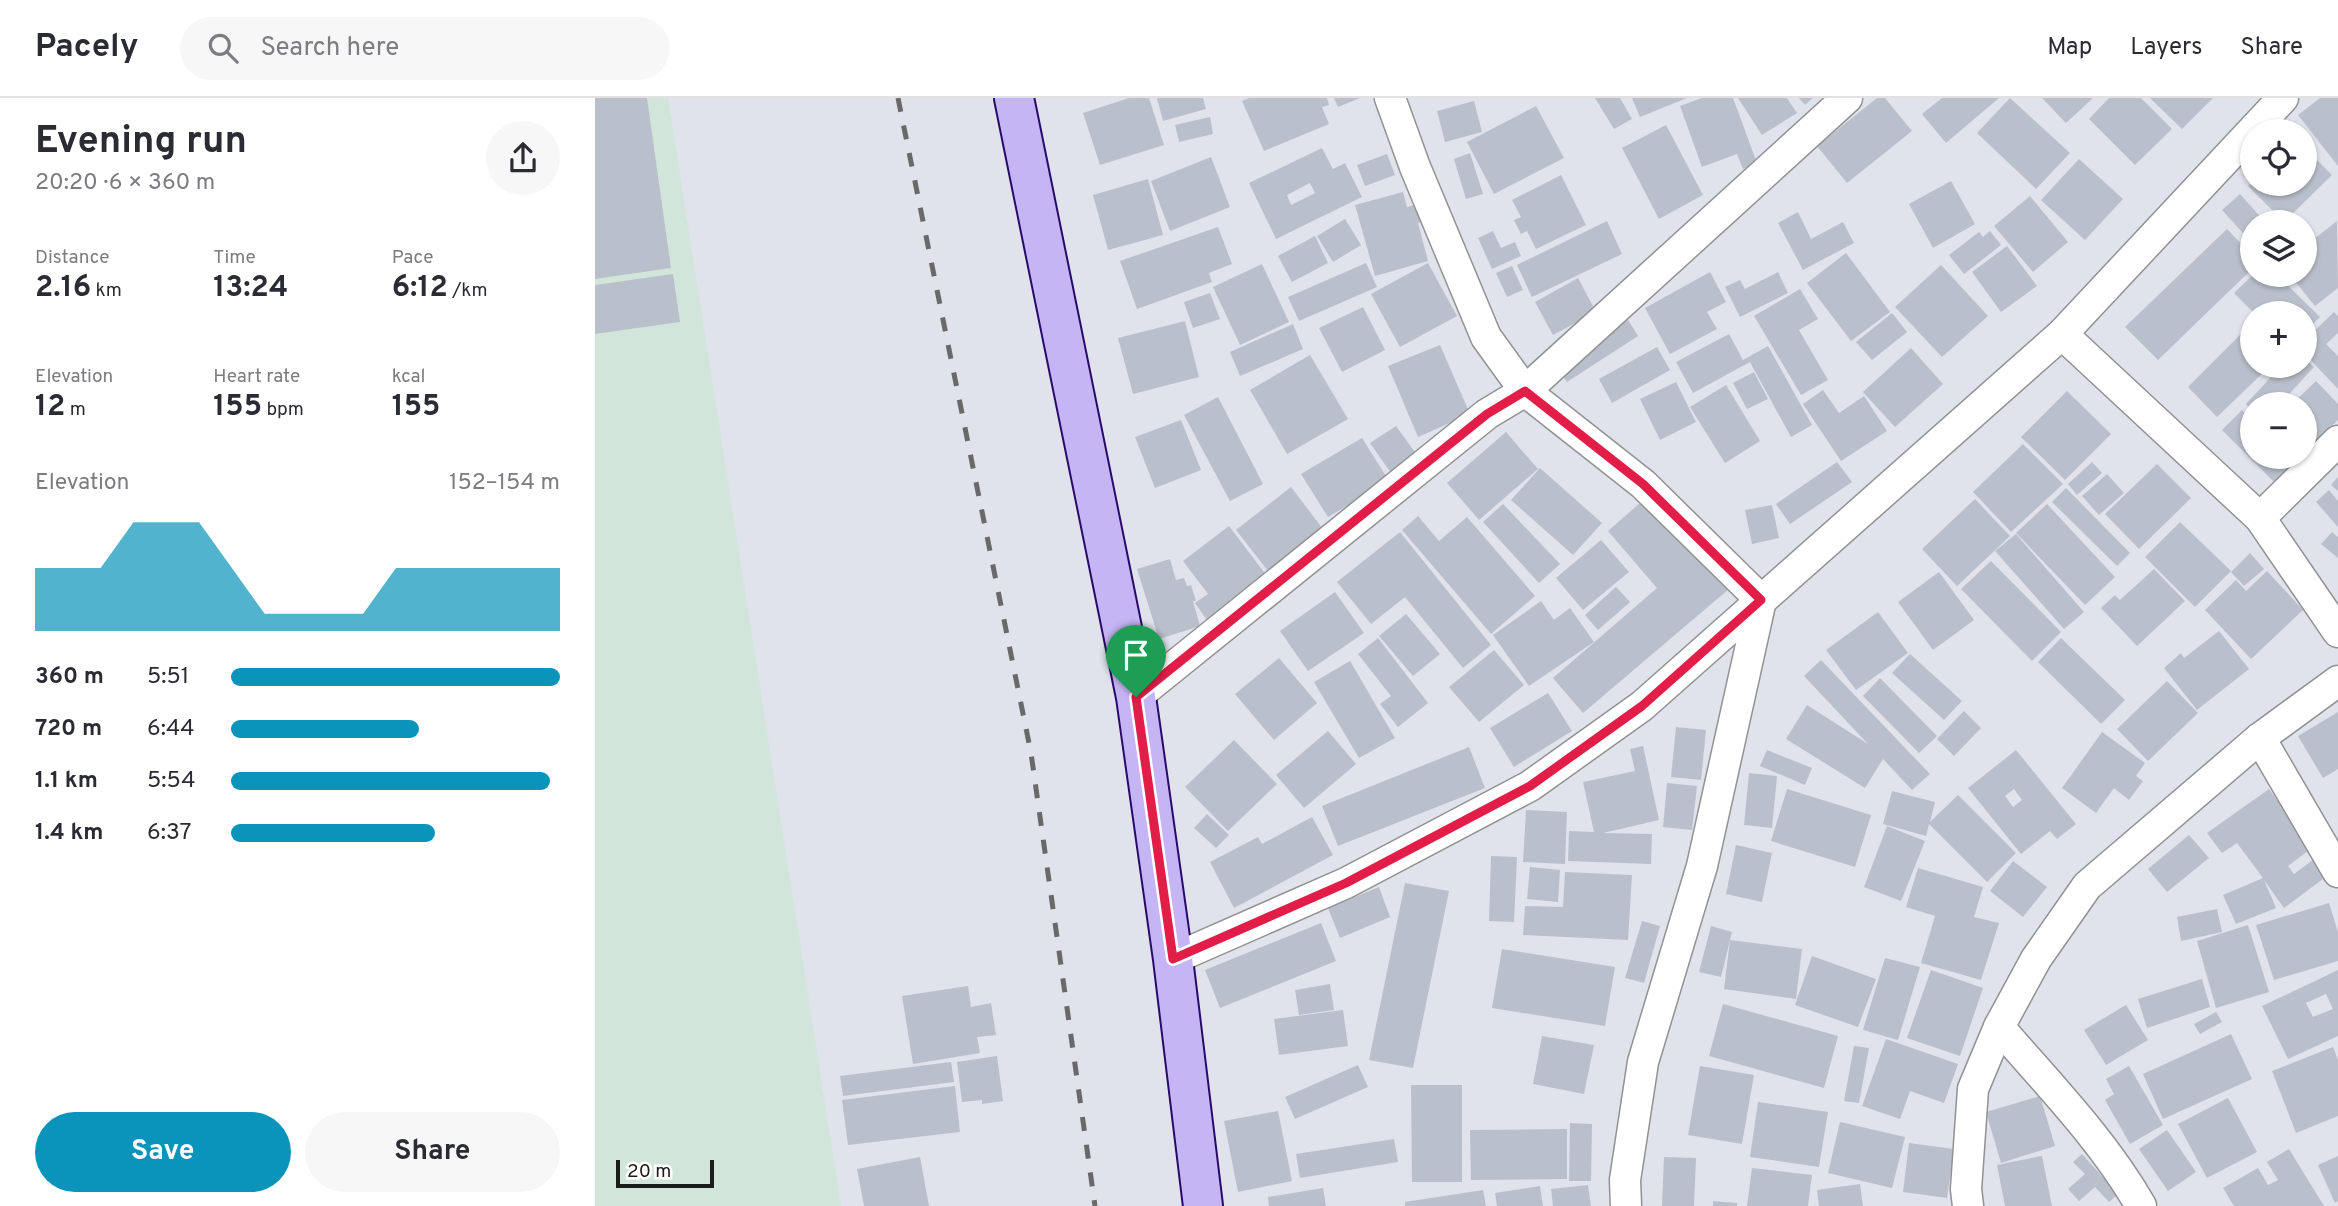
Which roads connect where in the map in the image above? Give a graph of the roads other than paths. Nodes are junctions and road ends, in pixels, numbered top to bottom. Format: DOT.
graph roads {
  1 [pos="1014,98"];
  2 [pos="1390,98"];
  3 [pos="1847,98"];
  4 [pos="2283,98"];
  5 [pos="2062,334"];
  6 [pos="1525,391"];
  7 [pos="2338,441"];
  8 [pos="2260,517"];
  9 [pos="1761,600"];
  10 [pos="2338,632"];
  11 [pos="2338,681"];
  12 [pos="1136,697"];
  13 [pos="2260,737"];
  14 [pos="2338,872"];
  15 [pos="1173,959"];
  16 [pos="1999,1027"];
  17 [pos="1203,1206"];
  18 [pos="1626,1206"];
  19 [pos="1968,1206"];
  20 [pos="2141,1206"];
  1 -- 12 [label="main road"];
  2 -- 6 [label="street"];
  3 -- 6 [label="street"];
  4 -- 5 [label="street"];
  5 -- 8 [label="street"];
  5 -- 9 [label="street"];
  6 -- 9 [label="street"];
  6 -- 12 [label="street"];
  7 -- 8 [label="street"];
  8 -- 10 [label="street"];
  9 -- 15 [label="street"];
  9 -- 18 [label="street"];
  11 -- 13 [label="street"];
  12 -- 15 [label="main road"];
  13 -- 14 [label="street"];
  13 -- 16 [label="street"];
  15 -- 17 [label="main road"];
  16 -- 19 [label="street"];
  16 -- 20 [label="street"];
}
